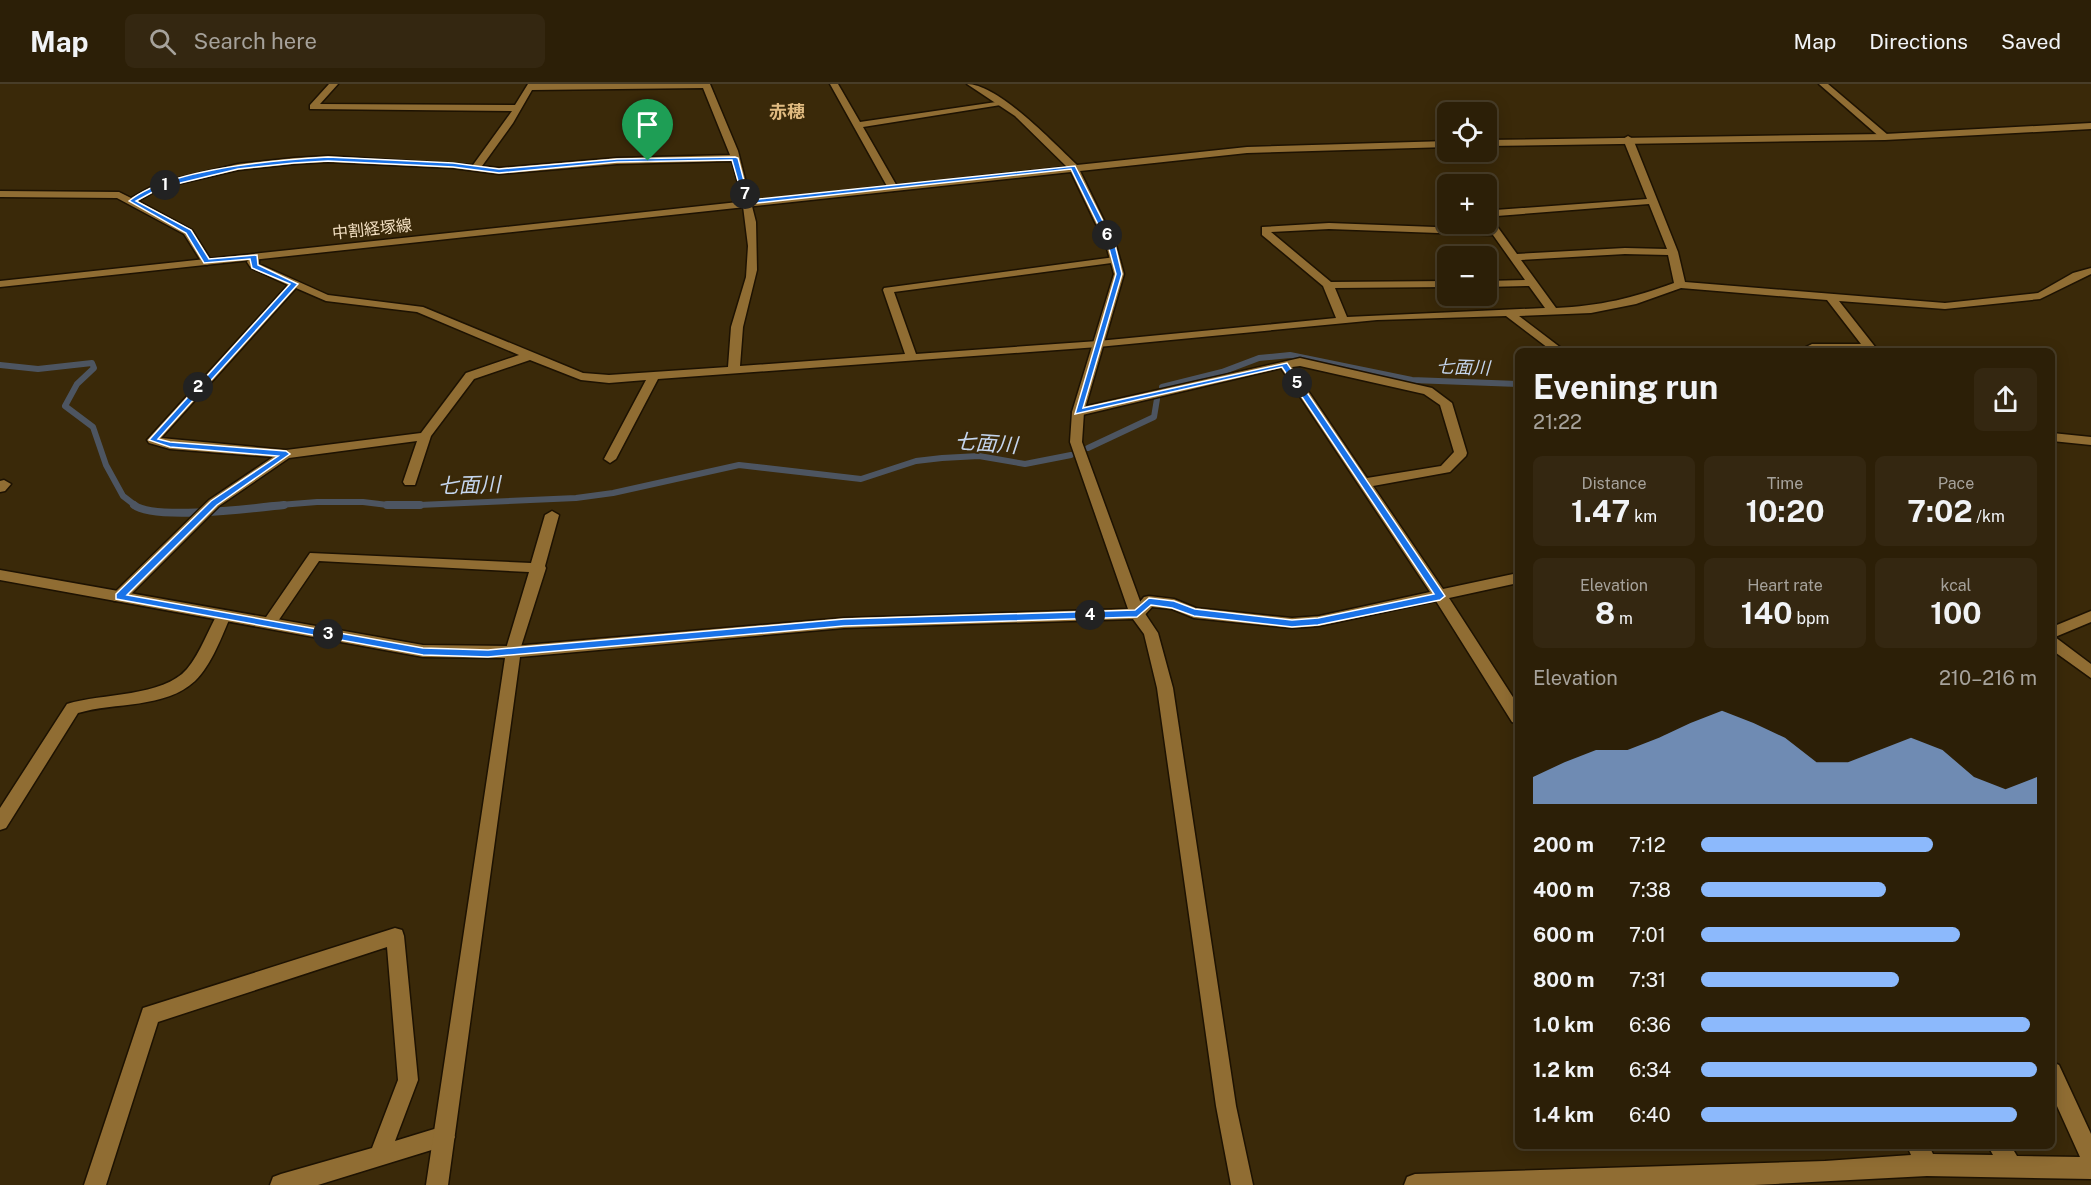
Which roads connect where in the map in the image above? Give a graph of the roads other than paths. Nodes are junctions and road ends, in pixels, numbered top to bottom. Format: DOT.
graph roads {
  1 [pos="334,84"];
  2 [pos="834,84"];
  3 [pos="971,84"];
  4 [pos="1823,84"];
  5 [pos="706,85"];
  6 [pos="532,86"];
  7 [pos="1004,104"];
  8 [pos="519,108"];
  9 [pos="858,125"];
  10 [pos="2091,126"];
  11 [pos="1885,136"];
  12 [pos="1628,139"];
  13 [pos="1497,143"];
  14 [pos="1437,144"];
  15 [pos="735,158"];
  16 [pos="476,167"];
  17 [pos="1073,167"];
  18 [pos="893,188"];
  19 [pos="0,194"];
  20 [pos="132,201"];
  21 [pos="1653,201"];
  22 [pos="747,202"];
  23 [pos="1497,213"];
  24 [pos="1437,230"];
  25 [pos="1496,234"];
  26 [pos="1673,252"];
  27 [pos="1513,256"];
  28 [pos="255,257"];
  29 [pos="1115,260"];
  30 [pos="207,261"];
  31 [pos="2091,271"];
  32 [pos="1532,283"];
  33 [pos="0,284"];
  34 [pos="294,284"];
  35 [pos="1437,284"];
  36 [pos="1497,284"];
  37 [pos="1328,285"];
  38 [pos="1680,285"];
  39 [pos="1829,295"];
  40 [pos="1553,312"];
  41 [pos="1510,314"];
  42 [pos="1343,320"];
  43 [pos="1098,344"];
  44 [pos="1555,348"];
  45 [pos="1813,348"];
  46 [pos="1870,348"];
  47 [pos="1870,348"];
  48 [pos="529,356"];
  49 [pos="911,356"];
  50 [pos="1284,364"];
  51 [pos="734,369"];
  52 [pos="654,376"];
  53 [pos="1078,412"];
  54 [pos="425,436"];
  55 [pos="2055,437"];
  56 [pos="2091,441"];
  57 [pos="286,454"];
  58 [pos="610,459"];
  59 [pos="410,482"];
  60 [pos="1364,483"];
  61 [pos="552,514"];
  62 [pos="539,568"];
  63 [pos="0,575"];
  64 [pos="1515,579"];
  65 [pos="1440,596"];
  66 [pos="120,597"];
  67 [pos="1137,614"];
  68 [pos="224,615"];
  69 [pos="2091,616"];
  70 [pos="269,623"];
  71 [pos="2055,632"];
  72 [pos="2055,644"];
  73 [pos="513,652"];
  74 [pos="2091,672"];
  75 [pos="1515,713"];
  76 [pos="0,823"];
  77 [pos="2055,1079"];
  78 [pos="444,1137"];
  79 [pos="2001,1149"];
  80 [pos="379,1156"];
  81 [pos="1922,1156"];
  82 [pos="2091,1158"];
  83 [pos="2012,1167"];
  84 [pos="2091,1168"];
  85 [pos="95,1185"];
  86 [pos="281,1185"];
  87 [pos="437,1185"];
  88 [pos="1242,1185"];
  89 [pos="1415,1185"];
  1 -- 8 [label="street"];
  2 -- 9 [label="street"];
  3 -- 7 [label="street"];
  4 -- 11 [label="street"];
  5 -- 6 [label="street"];
  5 -- 15 [label="street"];
  6 -- 8 [label="street"];
  7 -- 9 [label="street"];
  7 -- 17 [label="street"];
  8 -- 16 [label="street"];
  9 -- 18 [label="street"];
  10 -- 11 [label="street"];
  11 -- 12 [label="street"];
  12 -- 13 [label="street"];
  12 -- 21 [label="street"];
  14 -- 17 [label="street, 中割経塚線"];
  15 -- 16 [label="street"];
  15 -- 22 [label="street"];
  16 -- 20 [label="street"];
  17 -- 18 [label="street, 中割経塚線"];
  17 -- 29 [label="street"];
  18 -- 22 [label="street, 中割経塚線"];
  19 -- 20 [label="street"];
  20 -- 30 [label="street"];
  21 -- 23 [label="street"];
  21 -- 26 [label="street"];
  22 -- 28 [label="street, 中割経塚線"];
  22 -- 51 [label="street"];
  24 -- 37 [label="street"];
  25 -- 27 [label="street"];
  26 -- 27 [label="street"];
  26 -- 38 [label="street"];
  27 -- 32 [label="street"];
  28 -- 30 [label="street, 中割経塚線"];
  28 -- 34 [label="street"];
  29 -- 43 [label="street"];
  29 -- 49 [label="street"];
  30 -- 33 [label="street, 中割経塚線"];
  31 -- 39 [label="street"];
  32 -- 36 [label="street"];
  32 -- 40 [label="street"];
  34 -- 48 [label="street"];
  34 -- 57 [label="street"];
  35 -- 37 [label="street"];
  37 -- 42 [label="street"];
  38 -- 39 [label="street"];
  38 -- 40 [label="street"];
  39 -- 47 [label="street"];
  40 -- 41 [label="street"];
  41 -- 42 [label="street"];
  41 -- 44 [label="street"];
  42 -- 43 [label="street"];
  43 -- 49 [label="street"];
  43 -- 53 [label="street"];
  45 -- 46 [label="street"];
  48 -- 52 [label="street"];
  48 -- 54 [label="street"];
  49 -- 51 [label="street"];
  50 -- 53 [label="street"];
  50 -- 60 [label="street"];
  50 -- 60 [label="street"];
  51 -- 52 [label="street"];
  52 -- 58 [label="street"];
  53 -- 67 [label="street"];
  54 -- 57 [label="street"];
  54 -- 59 [label="street"];
  55 -- 56 [label="street"];
  57 -- 66 [label="street"];
  60 -- 65 [label="street"];
  61 -- 62 [label="street"];
  62 -- 70 [label="street"];
  62 -- 73 [label="street"];
  63 -- 66 [label="street"];
  64 -- 65 [label="street"];
  65 -- 67 [label="street"];
  65 -- 75 [label="street"];
  66 -- 68 [label="street"];
  67 -- 73 [label="street"];
  67 -- 88 [label="street"];
  68 -- 70 [label="street"];
  68 -- 76 [label="street"];
  69 -- 71 [label="street"];
  70 -- 73 [label="street"];
  72 -- 74 [label="street"];
  73 -- 78 [label="street"];
  77 -- 82 [label="street"];
  78 -- 80 [label="street"];
  78 -- 87 [label="street"];
  79 -- 83 [label="street"];
  80 -- 85 [label="street"];
  80 -- 86 [label="street"];
  81 -- 83 [label="street"];
  81 -- 89 [label="street"];
  83 -- 84 [label="street"];
}
